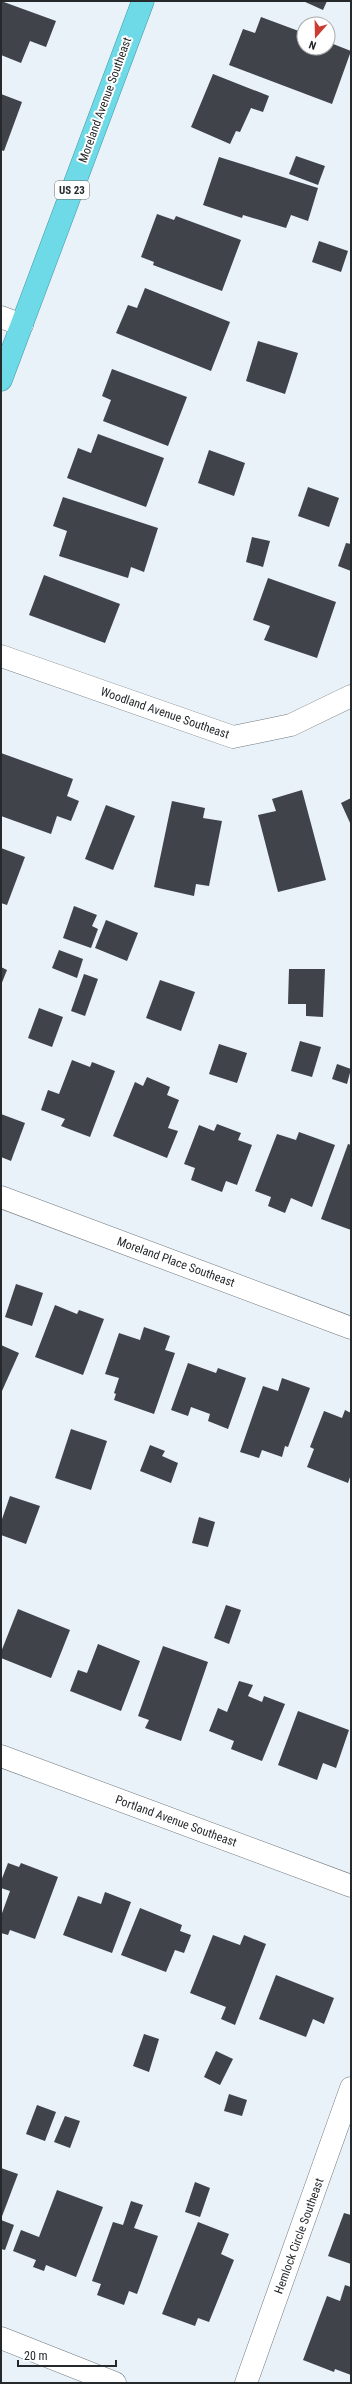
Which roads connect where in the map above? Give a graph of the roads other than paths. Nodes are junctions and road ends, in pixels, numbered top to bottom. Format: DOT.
graph roads {
  1 [pos="143,1"];
  2 [pos="1,317"];
  3 [pos="22,325"];
  4 [pos="1,380"];
  5 [pos="1,656"];
  6 [pos="351,696"];
  7 [pos="1,1197"];
  8 [pos="351,1328"];
  9 [pos="1,1756"];
  10 [pos="351,1886"];
  11 [pos="351,2088"];
  12 [pos="1,2338"];
  13 [pos="115,2383"];
  14 [pos="246,2383"];
  1 -- 3 [label="highway, Moreland Avenue Southeast / US 23"];
  2 -- 3 [label="street"];
  3 -- 4 [label="highway, Moreland Avenue Southeast / US 23"];
  5 -- 6 [label="street, Woodland Avenue Southeast"];
  7 -- 8 [label="street, Moreland Place Southeast"];
  9 -- 10 [label="street, Portland Avenue Southeast"];
  11 -- 14 [label="street, Hemlock Circle Southeast"];
  12 -- 13 [label="street"];
}
